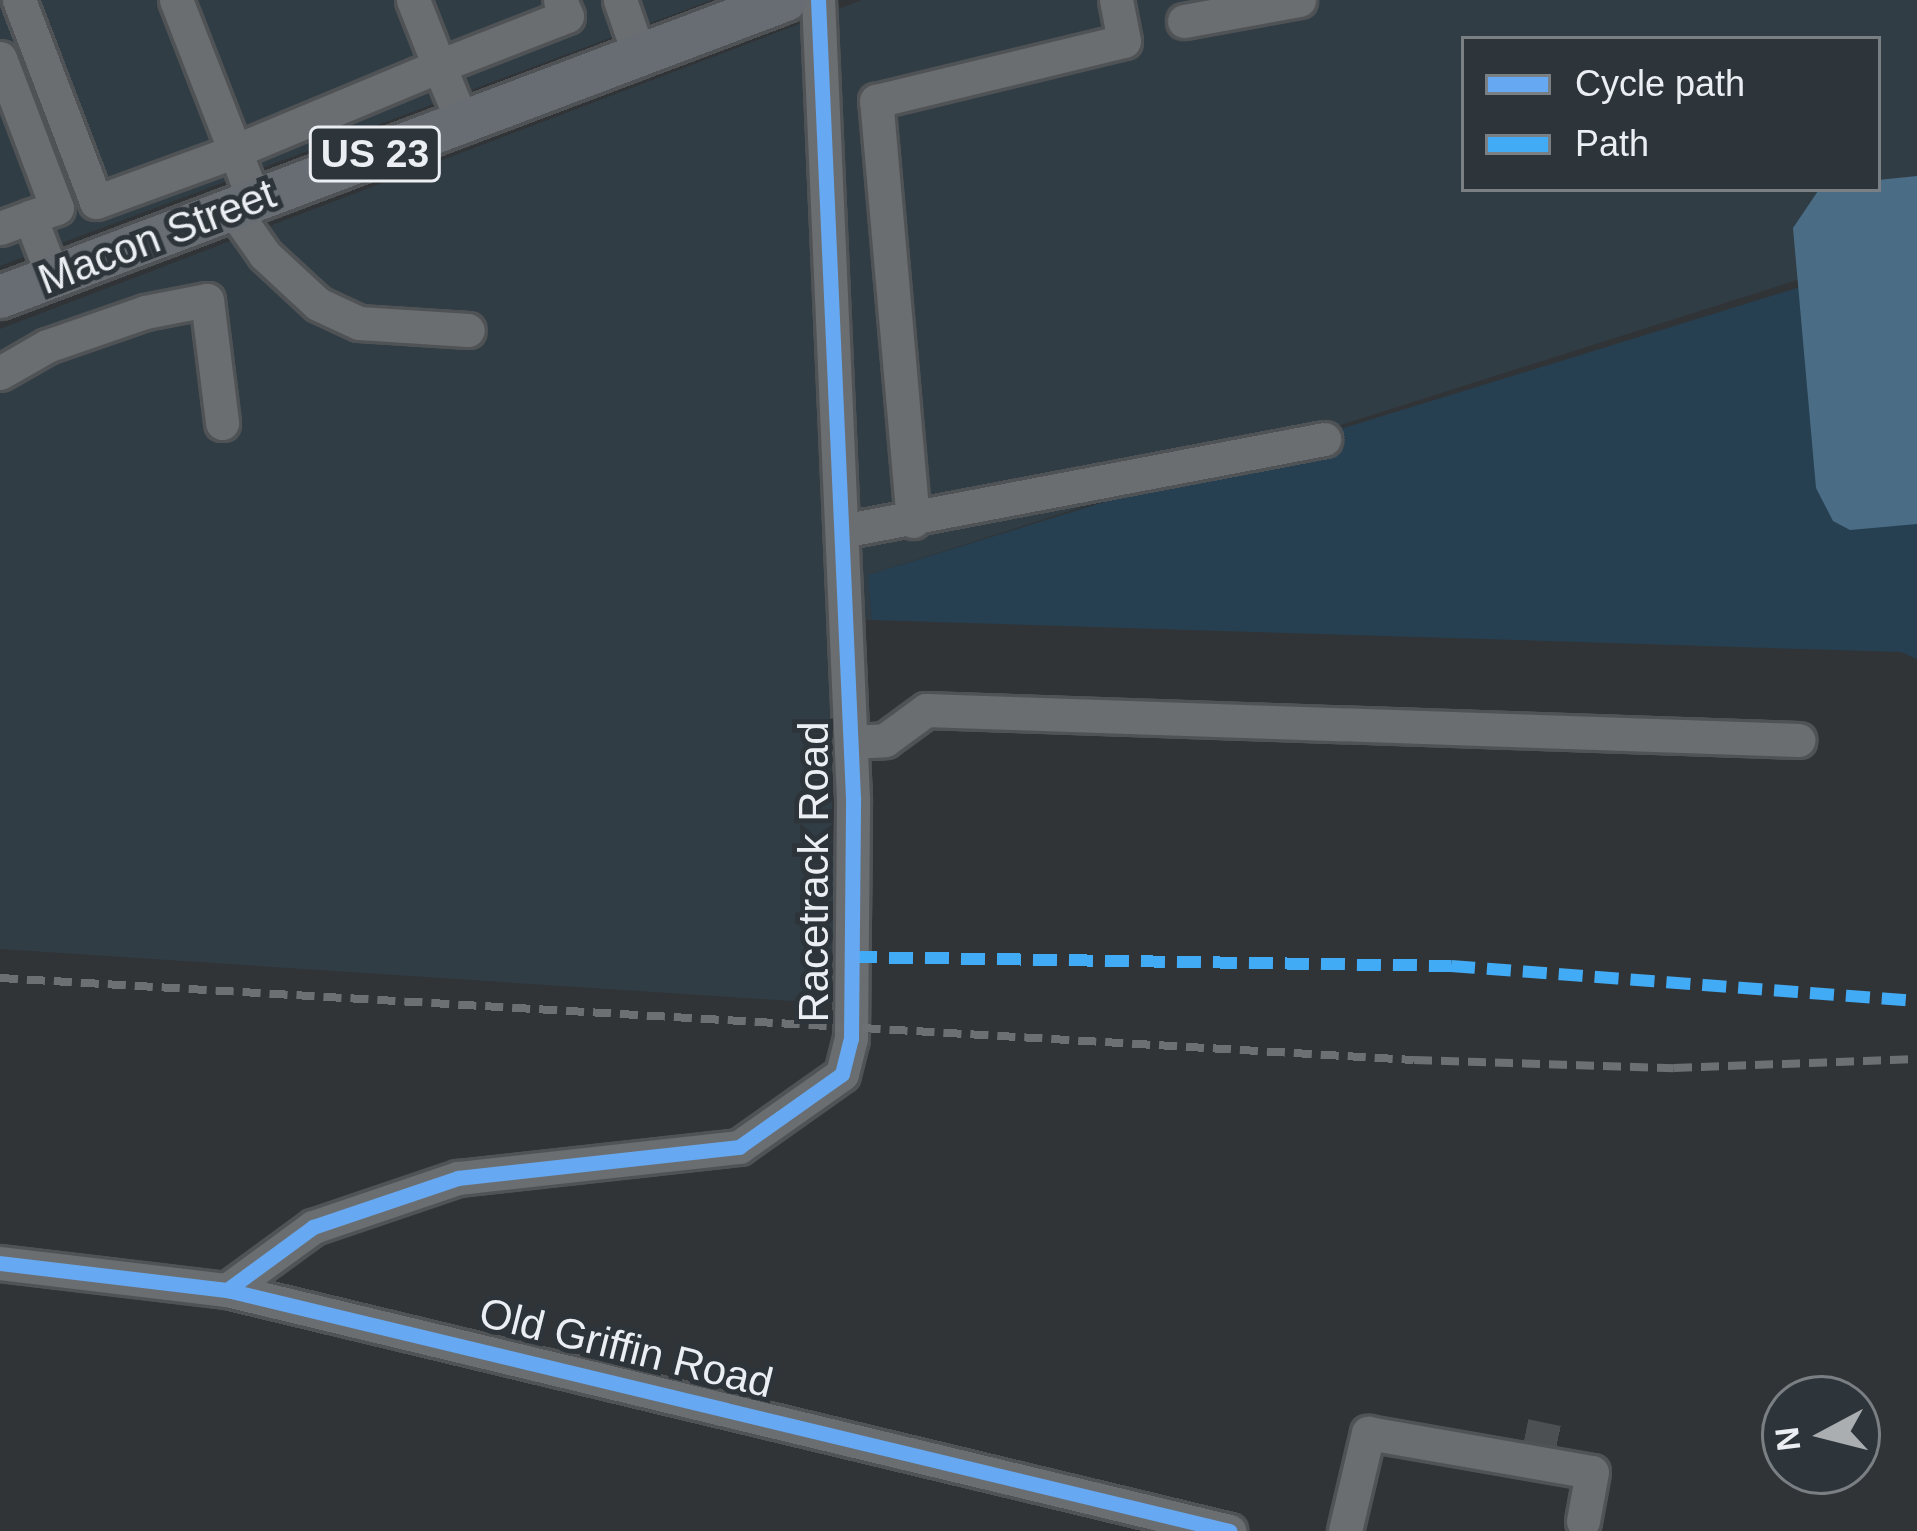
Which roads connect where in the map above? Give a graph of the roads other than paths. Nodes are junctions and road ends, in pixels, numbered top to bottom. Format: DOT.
graph roads {
  1 [pos="176,0"];
  2 [pos="413,0"];
  3 [pos="560,0"];
  4 [pos="786,0"];
  5 [pos="818,0"];
  6 [pos="1116,0"];
  7 [pos="1299,0"];
  8 [pos="26,2"];
  9 [pos="627,2"];
  10 [pos="739,8"];
  11 [pos="1184,21"];
  12 [pos="639,55"];
  13 [pos="0,58"];
  14 [pos="439,66"];
  15 [pos="876,100"];
  16 [pos="823,112"];
  17 [pos="462,121"];
  18 [pos="235,151"];
  19 [pos="243,204"];
  20 [pos="15,223"];
  21 [pos="53,277"];
  22 [pos="0,297"];
  23 [pos="468,330"];
  24 [pos="0,373"];
  25 [pos="222,423"];
  26 [pos="1324,439"];
  27 [pos="913,520"];
  28 [pos="842,531"];
  29 [pos="1798,740"];
  30 [pos="850,742"];
  31 [pos="0,1263"];
  32 [pos="227,1290"];
  33 [pos="1525,1436"];
  34 [pos="1461,1448"];
  35 [pos="1583,1521"];
  36 [pos="1229,1531"];
  37 [pos="1346,1531"];
  1 -- 18 [label="street"];
  2 -- 14 [label="street"];
  3 -- 14 [label="street"];
  4 -- 10 [label="main road, Macon Street / US 23"];
  5 -- 16 [label="street, Racetrack Road"];
  6 -- 15 [label="street"];
  7 -- 11 [label="street"];
  8 -- 18 [label="street"];
  9 -- 12 [label="street"];
  10 -- 12 [label="main road, Macon Street / US 23"];
  12 -- 17 [label="main road, Macon Street / US 23"];
  13 -- 20 [label="street"];
  14 -- 17 [label="street"];
  14 -- 18 [label="street"];
  15 -- 16 [label="street"];
  15 -- 27 [label="street"];
  16 -- 28 [label="street, Racetrack Road"];
  17 -- 19 [label="main road, Macon Street / US 23"];
  18 -- 19 [label="street"];
  19 -- 21 [label="main road, Macon Street / US 23"];
  19 -- 23 [label="street"];
  20 -- 21 [label="street"];
  21 -- 22 [label="main road, Macon Street / US 23"];
  24 -- 25 [label="street"];
  26 -- 27 [label="street"];
  27 -- 28 [label="street"];
  28 -- 30 [label="street, Racetrack Road"];
  29 -- 30 [label="street"];
  30 -- 32 [label="street, Racetrack Road"];
  31 -- 32 [label="street, Old Griffin Road"];
  32 -- 36 [label="street, Old Griffin Road"];
  33 -- 34 [label="street"];
  34 -- 35 [label="street"];
  34 -- 37 [label="street"];
}
